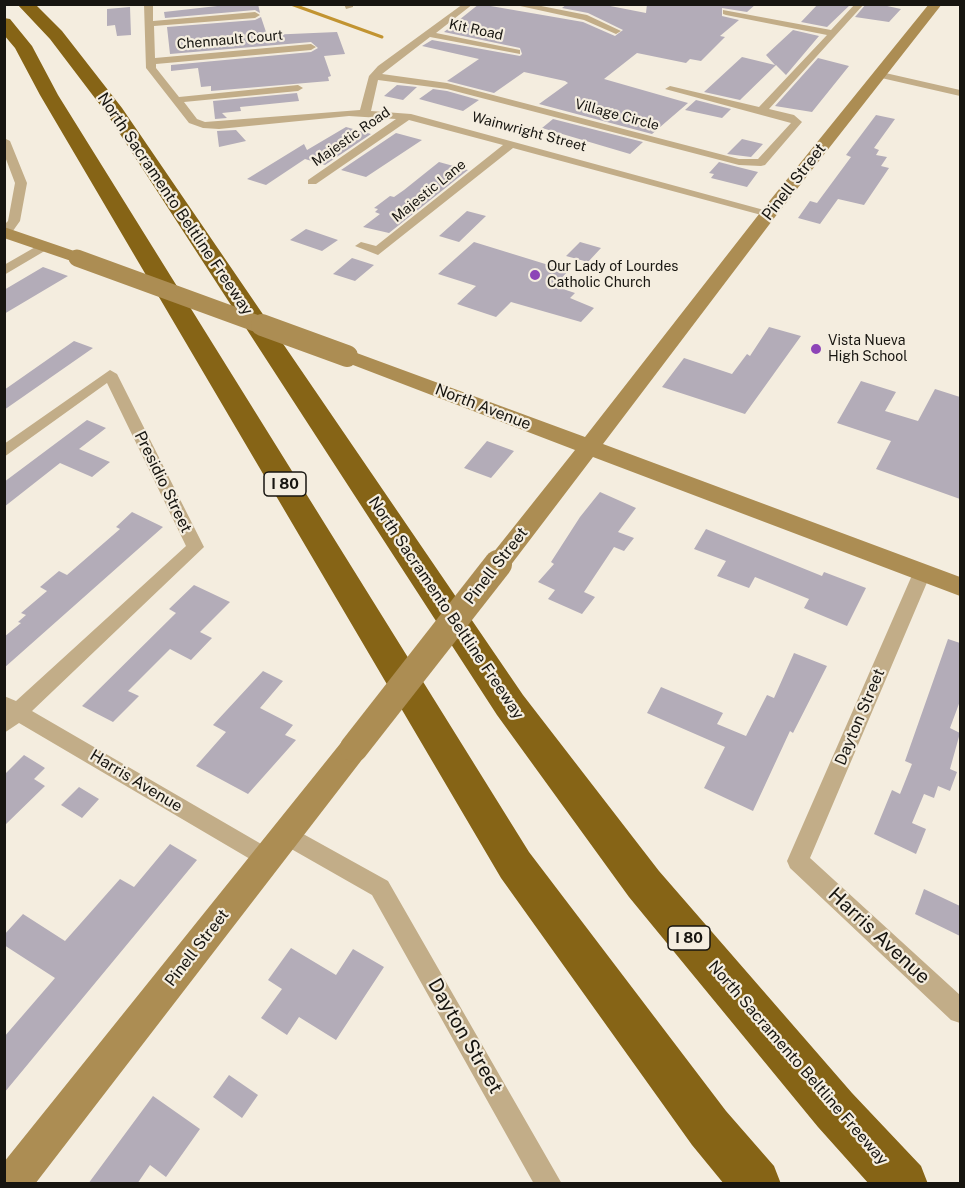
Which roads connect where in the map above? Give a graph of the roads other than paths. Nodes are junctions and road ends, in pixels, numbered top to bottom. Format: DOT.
graph roads {
  1 [pos="25,4"];
  2 [pos="49,4"];
  3 [pos="148,4"];
  4 [pos="469,4"];
  5 [pos="515,4"];
  6 [pos="860,4"];
  7 [pos="936,4"];
  8 [pos="726,12"];
  9 [pos="255,15"];
  10 [pos="4,23"];
  11 [pos="149,24"];
  12 [pos="616,31"];
  13 [pos="833,33"];
  14 [pos="429,34"];
  15 [pos="56,35"];
  16 [pos="311,47"];
  17 [pos="4,49"];
  18 [pos="517,52"];
  19 [pos="151,61"];
  20 [pos="880,75"];
  21 [pos="375,76"];
  22 [pos="298,88"];
  23 [pos="670,89"];
  24 [pos="960,93"];
  25 [pos="48,96"];
  26 [pos="177,100"];
  27 [pos="762,110"];
  28 [pos="365,113"];
  29 [pos="407,116"];
  30 [pos="4,141"];
  31 [pos="512,143"];
  32 [pos="312,182"];
  33 [pos="769,213"];
  34 [pos="5,232"];
  35 [pos="44,246"];
  36 [pos="361,246"];
  37 [pos="4,270"];
  38 [pos="588,447"];
  39 [pos="4,452"];
  40 [pos="922,573"];
  41 [pos="960,587"];
  42 [pos="9,713"];
  43 [pos="277,847"];
  44 [pos="798,861"];
  45 [pos="380,888"];
  46 [pos="960,1011"];
  47 [pos="11,1184"];
  48 [pos="549,1184"];
  49 [pos="756,1184"];
  50 [pos="903,1184"];
  1 -- 15 [label="highway, North Sacramento Beltline Freeway / I 80"];
  2 -- 15 [label="highway"];
  3 -- 11 [label="street"];
  4 -- 14 [label="street"];
  5 -- 12 [label="street"];
  6 -- 13 [label="street"];
  7 -- 20 [label="street, Pinell Street"];
  8 -- 13 [label="street"];
  9 -- 11 [label="street"];
  10 -- 25 [label="highway, I 80"];
  11 -- 19 [label="street"];
  13 -- 27 [label="street"];
  14 -- 18 [label="street, Kit Road"];
  14 -- 21 [label="street"];
  15 -- 50 [label="highway, North Sacramento Beltline Freeway / I 80"];
  16 -- 19 [label="street, Chennault Court"];
  17 -- 25 [label="highway"];
  19 -- 26 [label="street, Wainwright Street"];
  20 -- 24 [label="street"];
  20 -- 33 [label="street, Pinell Street"];
  21 -- 27 [label="street, Village Circle"];
  21 -- 28 [label="street"];
  22 -- 26 [label="street"];
  23 -- 27 [label="street, Village Circle"];
  25 -- 49 [label="highway, I 80"];
  26 -- 28 [label="street, Wainwright Street"];
  28 -- 29 [label="street, Wainwright Street"];
  29 -- 31 [label="street, Wainwright Street"];
  29 -- 32 [label="street, Majestic Road"];
  30 -- 34 [label="street"];
  31 -- 33 [label="street, Wainwright Street"];
  31 -- 36 [label="street, Majestic Lane"];
  33 -- 38 [label="street, Pinell Street"];
  34 -- 35 [label="street, North Avenue"];
  35 -- 37 [label="street"];
  35 -- 38 [label="street, North Avenue, bridge"];
  38 -- 40 [label="street, North Avenue"];
  38 -- 43 [label="street, Pinell Street, bridge"];
  39 -- 42 [label="street, Presidio Street"];
  40 -- 41 [label="street, North Avenue"];
  40 -- 44 [label="street, Dayton Street"];
  42 -- 43 [label="street, Harris Avenue"];
  43 -- 45 [label="street, Harris Avenue"];
  43 -- 47 [label="street, Pinell Street"];
  44 -- 46 [label="street, Harris Avenue"];
  45 -- 48 [label="street, Dayton Street"];
}
